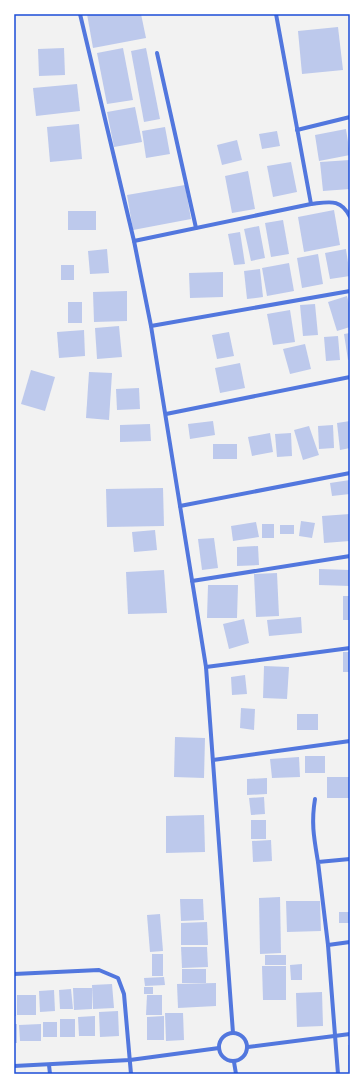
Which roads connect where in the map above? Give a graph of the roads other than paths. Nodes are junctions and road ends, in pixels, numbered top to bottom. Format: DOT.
graph roads {
  1 [pos="80,14"];
  2 [pos="276,14"];
  3 [pos="158,54"];
  4 [pos="350,117"];
  5 [pos="297,130"];
  6 [pos="311,204"];
  7 [pos="350,217"];
  8 [pos="196,228"];
  9 [pos="134,241"];
  10 [pos="350,291"];
  11 [pos="151,326"];
  12 [pos="350,377"];
  13 [pos="166,414"];
  14 [pos="350,473"];
  15 [pos="180,506"];
  16 [pos="350,556"];
  17 [pos="192,581"];
  18 [pos="350,648"];
  19 [pos="206,667"];
  20 [pos="350,741"];
  21 [pos="213,760"];
  22 [pos="315,799"];
  23 [pos="350,859"];
  24 [pos="318,862"];
  25 [pos="350,942"];
  26 [pos="328,945"];
  27 [pos="14,974"];
  28 [pos="233,1033"];
  29 [pos="350,1034"];
  30 [pos="335,1036"];
  31 [pos="248,1047"];
  32 [pos="219,1048"];
  33 [pos="130,1060"];
  34 [pos="234,1062"];
  35 [pos="49,1065"];
  36 [pos="14,1066"];
  37 [pos="50,1074"];
  38 [pos="131,1074"];
  39 [pos="236,1074"];
  40 [pos="338,1074"];
  1 -- 9 [label="street"];
  2 -- 5 [label="street"];
  3 -- 8 [label="street"];
  4 -- 5 [label="street"];
  5 -- 6 [label="street"];
  6 -- 7 [label="street"];
  6 -- 8 [label="street"];
  8 -- 9 [label="street"];
  9 -- 11 [label="street"];
  10 -- 11 [label="street"];
  11 -- 13 [label="street"];
  12 -- 13 [label="street"];
  13 -- 15 [label="street"];
  14 -- 15 [label="street"];
  15 -- 17 [label="street"];
  16 -- 17 [label="street"];
  17 -- 19 [label="street"];
  18 -- 19 [label="street"];
  19 -- 21 [label="street"];
  20 -- 21 [label="street"];
  21 -- 28 [label="street"];
  22 -- 24 [label="street"];
  23 -- 24 [label="street"];
  24 -- 26 [label="street"];
  25 -- 26 [label="street"];
  26 -- 30 [label="street"];
  27 -- 33 [label="street"];
  28 -- 31 [label="street"];
  28 -- 32 [label="street"];
  29 -- 30 [label="street"];
  30 -- 31 [label="street"];
  30 -- 40 [label="street"];
  31 -- 34 [label="street"];
  32 -- 33 [label="street"];
  32 -- 34 [label="street"];
  33 -- 35 [label="street"];
  33 -- 38 [label="street"];
  34 -- 39 [label="street"];
  35 -- 36 [label="street"];
  35 -- 37 [label="street"];
}
